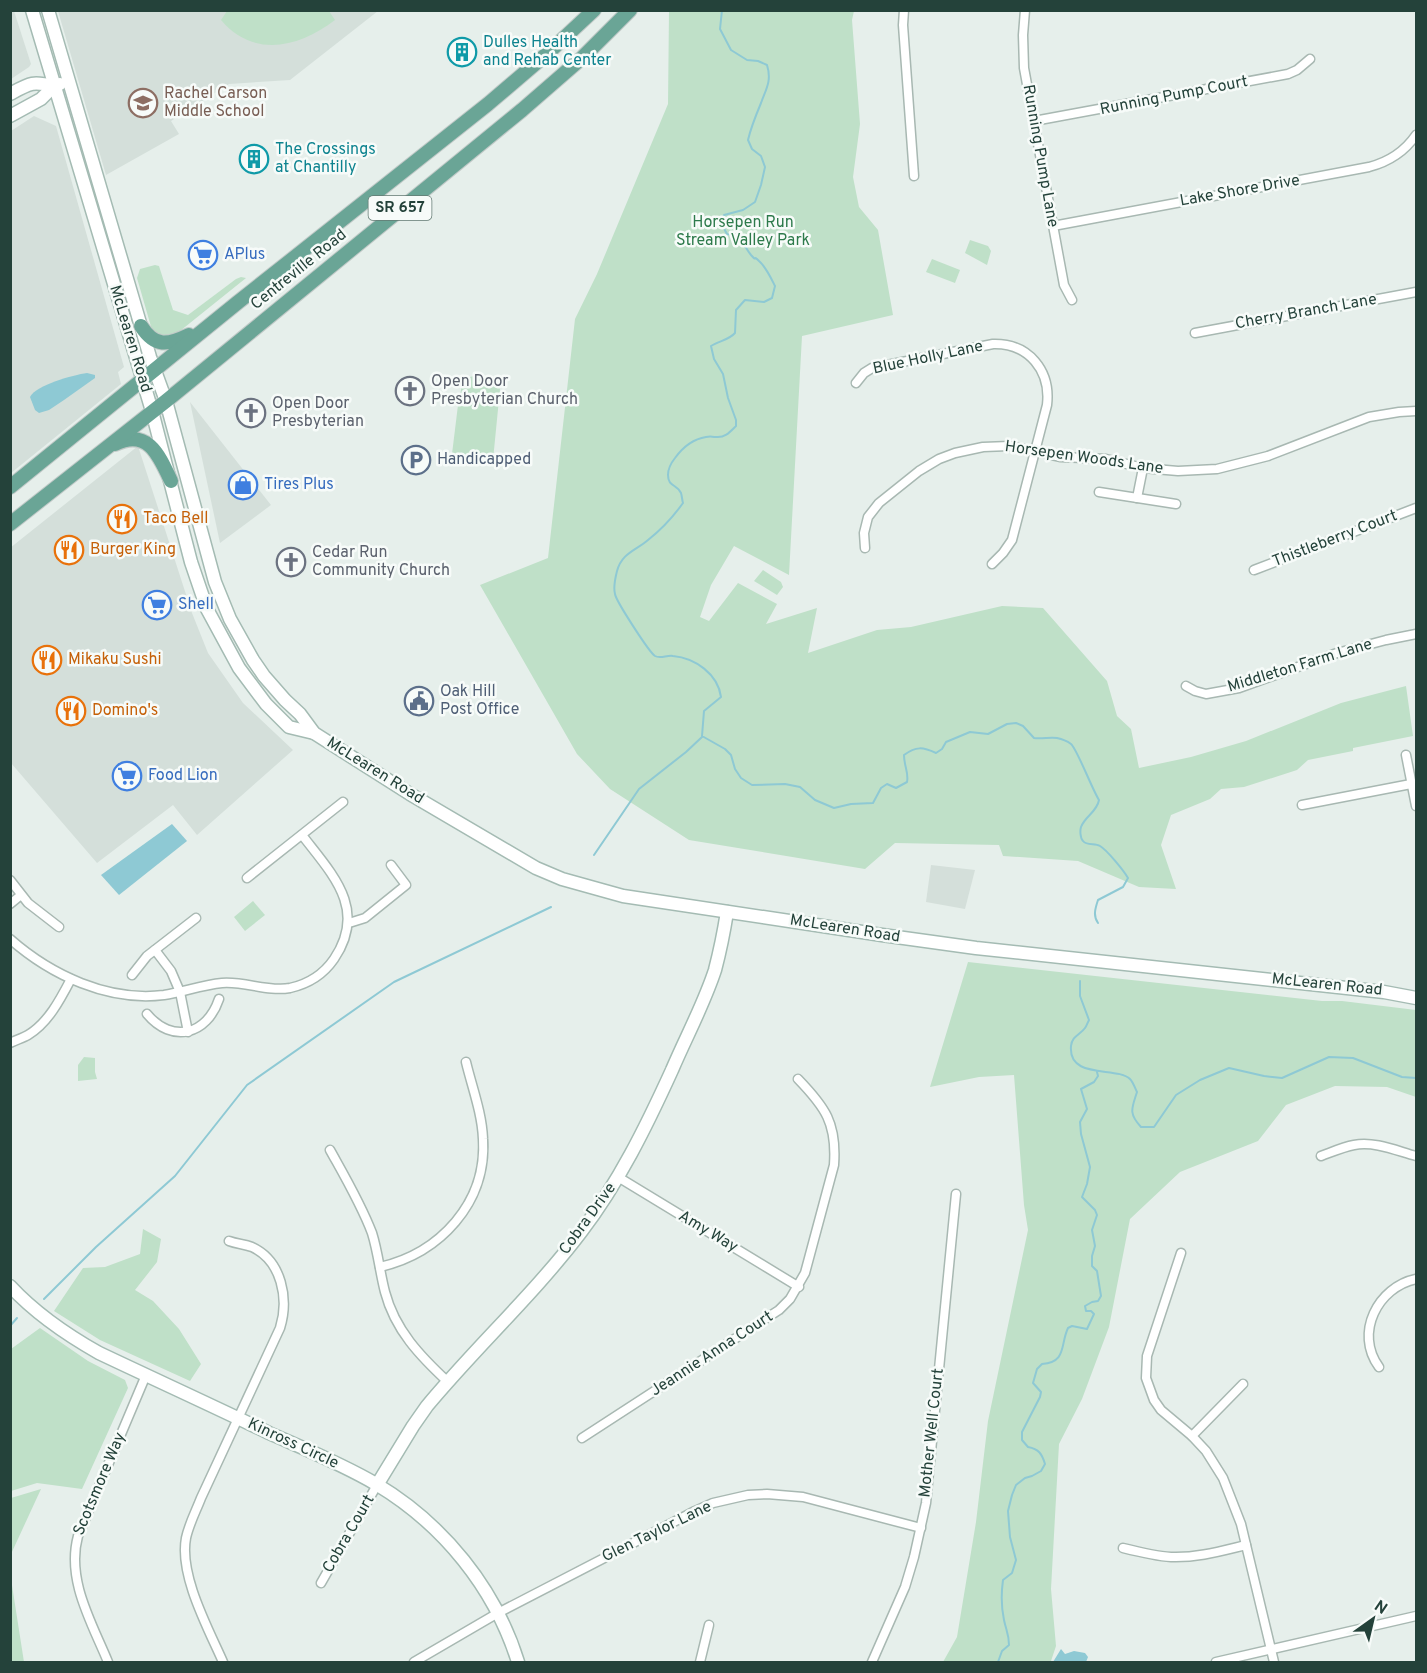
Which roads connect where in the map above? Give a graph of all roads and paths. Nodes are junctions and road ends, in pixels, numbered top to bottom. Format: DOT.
graph roads {
  1 [pos="32,10"];
  2 [pos="48,10"];
  3 [pos="594,10"];
  4 [pos="904,10"];
  5 [pos="1025,10"];
  6 [pos="627,12"];
  7 [pos="1310,59"];
  8 [pos="69,81"];
  9 [pos="54,86"];
  10 [pos="10,94"];
  11 [pos="10,116"];
  12 [pos="1034,121"];
  13 [pos="1416,135"];
  14 [pos="914,176"];
  15 [pos="1053,226"];
  16 [pos="1416,292"];
  17 [pos="1072,300"];
  18 [pos="141,326"];
  19 [pos="207,327"];
  20 [pos="1195,333"];
  21 [pos="154,370"];
  22 [pos="142,380"];
  23 [pos="856,383"];
  24 [pos="166,400"];
  25 [pos="152,411"];
  26 [pos="1416,411"];
  27 [pos="105,448"];
  28 [pos="1035,451"];
  29 [pos="1143,468"];
  30 [pos="171,481"];
  31 [pos="10,487"];
  32 [pos="1099,492"];
  33 [pos="1137,498"];
  34 [pos="1176,504"];
  35 [pos="1416,508"];
  36 [pos="10,524"];
  37 [pos="866,548"];
  38 [pos="992,564"];
  39 [pos="1254,570"];
  40 [pos="1416,634"];
  41 [pos="1186,686"];
  42 [pos="314,733"];
  43 [pos="1406,755"];
  44 [pos="1411,784"];
  45 [pos="343,802"];
  46 [pos="1302,805"];
  47 [pos="1416,806"];
  48 [pos="302,835"];
  49 [pos="391,865"];
  50 [pos="247,878"];
  51 [pos="10,880"];
  52 [pos="21,895"];
  53 [pos="10,904"];
  54 [pos="727,912"];
  55 [pos="196,918"];
  56 [pos="349,923"];
  57 [pos="59,927"];
  58 [pos="10,939"];
  59 [pos="155,950"];
  60 [pos="132,975"];
  61 [pos="70,979"];
  62 [pos="180,992"];
  63 [pos="1416,998"];
  64 [pos="219,999"];
  65 [pos="147,1014"];
  66 [pos="188,1032"];
  67 [pos="10,1043"];
  68 [pos="466,1062"];
  69 [pos="798,1078"];
  70 [pos="330,1150"];
  71 [pos="1321,1156"];
  72 [pos="1416,1156"];
  73 [pos="618,1178"];
  74 [pos="956,1194"];
  75 [pos="229,1241"];
  76 [pos="1181,1253"];
  77 [pos="380,1267"];
  78 [pos="1416,1279"];
  79 [pos="10,1286"];
  80 [pos="798,1287"];
  81 [pos="1379,1367"];
  82 [pos="146,1375"];
  83 [pos="448,1382"];
  84 [pos="1243,1384"];
  85 [pos="238,1418"];
  86 [pos="1192,1436"];
  87 [pos="582,1438"];
  88 [pos="377,1485"];
  89 [pos="921,1528"];
  90 [pos="1246,1545"];
  91 [pos="1123,1548"];
  92 [pos="321,1583"];
  93 [pos="498,1613"];
  94 [pos="1416,1616"];
  95 [pos="709,1625"];
  96 [pos="1270,1650"];
  97 [pos="108,1662"];
  98 [pos="223,1662"];
  99 [pos="414,1662"];
  100 [pos="518,1662"];
  101 [pos="700,1662"];
  102 [pos="872,1662"];
  103 [pos="1216,1662"];
  104 [pos="1274,1662"];
  1 -- 9 [label="main road, McLearen Road"];
  2 -- 8 [label="main road, McLearen Road"];
  3 -- 19 [label="main road, Centreville Road / SR 657"];
  4 -- 14 [label="street"];
  5 -- 12 [label="street, Running Pump Lane"];
  6 -- 24 [label="main road, Centreville Road / SR 657"];
  7 -- 12 [label="street, Running Pump Court"];
  8 -- 9 [label="main road"];
  8 -- 18 [label="main road, McLearen Road"];
  9 -- 10 [label="main road"];
  9 -- 11 [label="main road"];
  9 -- 22 [label="main road, McLearen Road"];
  12 -- 15 [label="street, Running Pump Lane"];
  13 -- 15 [label="street, Lake Shore Drive"];
  15 -- 17 [label="street, Running Pump Lane"];
  16 -- 20 [label="street, Cherry Branch Lane"];
  18 -- 19 [label="main road"];
  18 -- 21 [label="main road, McLearen Road"];
  19 -- 21 [label="main road, Centreville Road / SR 657"];
  21 -- 22 [label="main road, Centreville Road / SR 657"];
  21 -- 24 [label="main road, McLearen Road"];
  22 -- 25 [label="main road, McLearen Road"];
  22 -- 31 [label="main road, Centreville Road / SR 657"];
  23 -- 28 [label="street, Blue Holly Lane"];
  24 -- 25 [label="main road, Centreville Road / SR 657"];
  24 -- 42 [label="main road, McLearen Road"];
  25 -- 27 [label="main road, Centreville Road / SR 657"];
  25 -- 30 [label="main road, McLearen Road"];
  26 -- 29 [label="street, Horsepen Woods Lane"];
  27 -- 30 [label="main road"];
  27 -- 36 [label="main road, Centreville Road / SR 657"];
  28 -- 29 [label="street, Horsepen Woods Lane"];
  28 -- 37 [label="street, Horsepen Woods Lane"];
  28 -- 38 [label="street, Blue Holly Lane"];
  29 -- 33 [label="street"];
  30 -- 42 [label="main road, McLearen Road"];
  32 -- 33 [label="street"];
  33 -- 34 [label="street"];
  35 -- 39 [label="street, Thistleberry Court"];
  40 -- 41 [label="street, Middleton Farm Lane"];
  42 -- 54 [label="main road, McLearen Road"];
  43 -- 44 [label="street"];
  44 -- 46 [label="street"];
  44 -- 47 [label="street"];
  45 -- 48 [label="street"];
  48 -- 50 [label="street"];
  48 -- 56 [label="street"];
  49 -- 56 [label="street"];
  51 -- 52 [label="street"];
  52 -- 53 [label="street"];
  52 -- 57 [label="street"];
  54 -- 63 [label="main road, McLearen Road"];
  54 -- 73 [label="main road, Cobra Drive"];
  55 -- 59 [label="street"];
  56 -- 62 [label="street"];
  58 -- 61 [label="street"];
  59 -- 60 [label="street"];
  59 -- 62 [label="street"];
  61 -- 62 [label="street"];
  61 -- 67 [label="street"];
  62 -- 66 [label="street"];
  64 -- 66 [label="street"];
  65 -- 66 [label="street"];
  68 -- 77 [label="street"];
  69 -- 80 [label="street, Jeannie Anna Court"];
  70 -- 77 [label="street"];
  71 -- 72 [label="street"];
  73 -- 80 [label="street, Amy Way"];
  73 -- 83 [label="main road, Cobra Drive"];
  74 -- 89 [label="street, Mother Well Court"];
  75 -- 85 [label="street"];
  76 -- 86 [label="street"];
  77 -- 83 [label="street"];
  78 -- 81 [label="street"];
  79 -- 82 [label="main road, Kinross Circle"];
  80 -- 87 [label="street, Jeannie Anna Court"];
  82 -- 85 [label="main road, Kinross Circle"];
  82 -- 97 [label="street, Scotsmore Way"];
  83 -- 88 [label="main road, Cobra Drive"];
  84 -- 86 [label="street"];
  85 -- 88 [label="main road, Kinross Circle"];
  85 -- 98 [label="street"];
  86 -- 90 [label="street"];
  88 -- 92 [label="street, Cobra Court"];
  88 -- 93 [label="main road, Kinross Circle"];
  89 -- 93 [label="street, Glen Taylor Lane"];
  89 -- 102 [label="street, Mother Well Court"];
  90 -- 91 [label="street"];
  90 -- 96 [label="street"];
  93 -- 99 [label="street, Glen Taylor Lane"];
  93 -- 100 [label="main road, Kinross Circle"];
  94 -- 96 [label="street"];
  95 -- 101 [label="street"];
  96 -- 103 [label="street"];
  96 -- 104 [label="street"];
}
